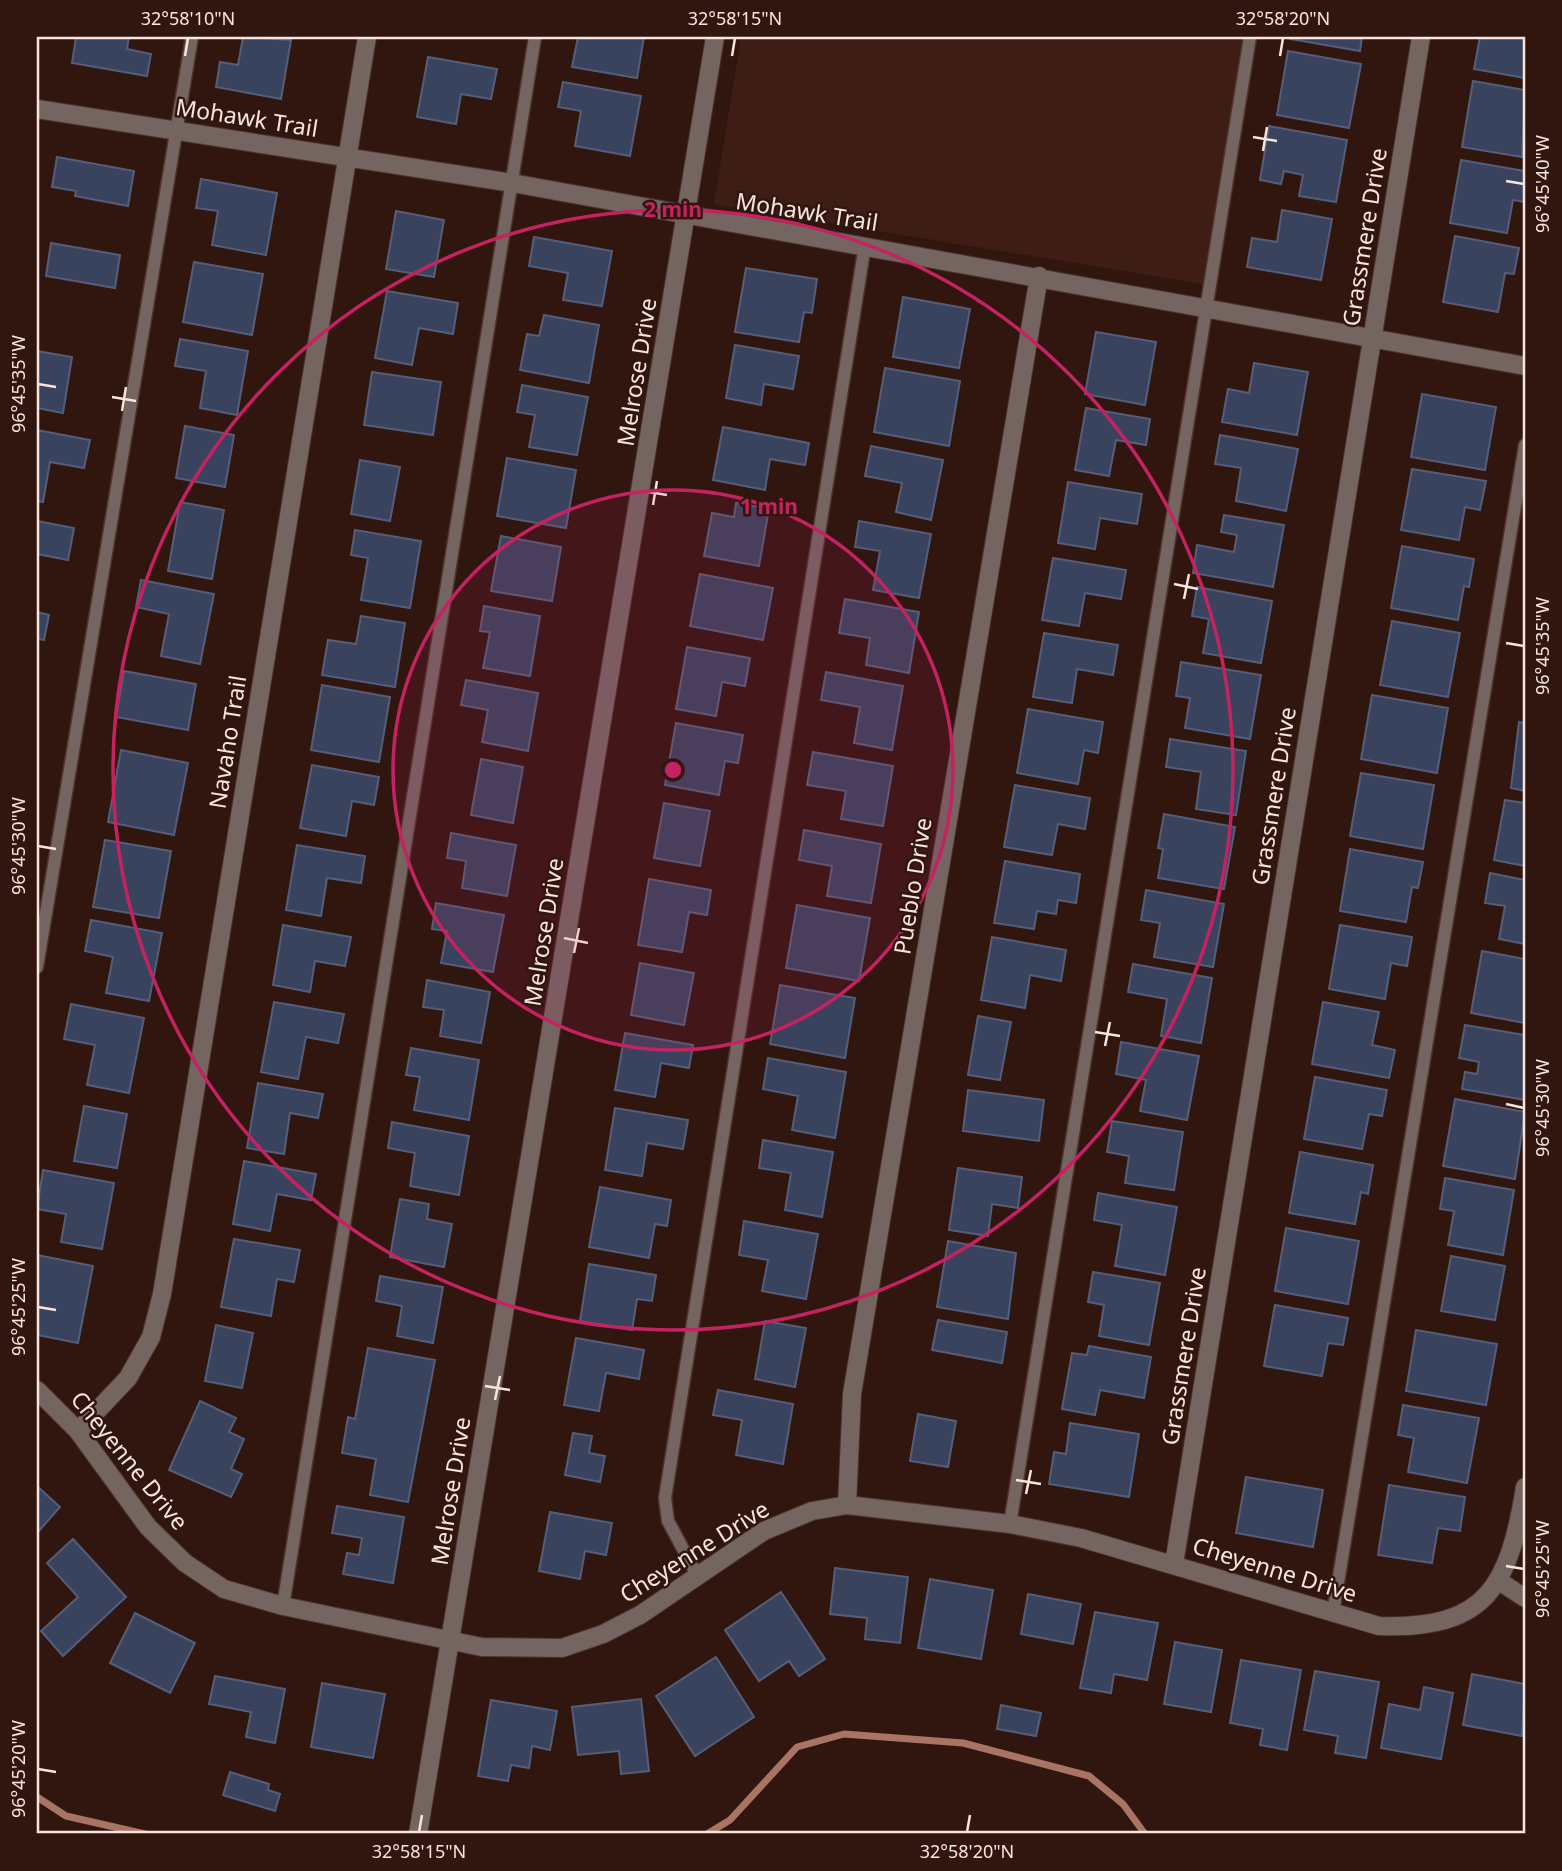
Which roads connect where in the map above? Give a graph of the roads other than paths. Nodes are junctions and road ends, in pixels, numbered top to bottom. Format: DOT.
graph roads {
  1 [pos="192,37"];
  2 [pos="367,37"];
  3 [pos="535,37"];
  4 [pos="715,37"];
  5 [pos="1250,37"];
  6 [pos="1421,37"];
  7 [pos="37,109"];
  8 [pos="177,131"];
  9 [pos="347,157"];
  10 [pos="512,183"];
  11 [pos="687,215"];
  12 [pos="865,245"];
  13 [pos="1039,276"];
  14 [pos="1206,306"];
  15 [pos="1372,339"];
  16 [pos="1525,366"];
  17 [pos="1525,444"];
  18 [pos="37,967"];
  19 [pos="37,1390"];
  20 [pos="78,1431"];
  21 [pos="1525,1487"];
  22 [pos="847,1504"];
  23 [pos="1010,1524"];
  24 [pos="1174,1564"];
  25 [pos="697,1575"];
  26 [pos="1499,1581"];
  27 [pos="1525,1598"];
  28 [pos="283,1606"];
  29 [pos="1333,1613"];
  30 [pos="450,1641"];
  31 [pos="418,1834"];
  1 -- 8 [label="lane"];
  2 -- 9 [label="street, Navaho Trail"];
  3 -- 10 [label="lane"];
  4 -- 11 [label="street, Melrose Drive"];
  5 -- 14 [label="lane"];
  6 -- 15 [label="street, Grassmere Drive"];
  7 -- 8 [label="street, Mohawk Trail"];
  8 -- 9 [label="street, Mohawk Trail"];
  8 -- 18 [label="lane"];
  9 -- 10 [label="street, Mohawk Trail"];
  9 -- 20 [label="street, Navaho Trail"];
  10 -- 11 [label="street, Mohawk Trail"];
  10 -- 28 [label="lane"];
  11 -- 12 [label="street, Mohawk Trail"];
  11 -- 30 [label="street, Melrose Drive"];
  12 -- 13 [label="street, Mohawk Trail"];
  12 -- 25 [label="lane"];
  13 -- 14 [label="street, Mohawk Trail"];
  13 -- 22 [label="street, Pueblo Drive"];
  14 -- 15 [label="street, Mohawk Trail"];
  14 -- 23 [label="lane"];
  15 -- 16 [label="street, Mohawk Trail"];
  15 -- 24 [label="street, Grassmere Drive"];
  17 -- 29 [label="lane"];
  19 -- 20 [label="street, Cheyenne Drive"];
  20 -- 28 [label="street, Cheyenne Drive"];
  21 -- 26 [label="street"];
  22 -- 23 [label="street, Cheyenne Drive"];
  22 -- 25 [label="street, Cheyenne Drive"];
  23 -- 24 [label="street, Cheyenne Drive"];
  24 -- 29 [label="street, Cheyenne Drive"];
  25 -- 30 [label="street, Cheyenne Drive"];
  26 -- 27 [label="street"];
  26 -- 29 [label="street, Cheyenne Drive"];
  28 -- 30 [label="street, Cheyenne Drive"];
  30 -- 31 [label="street, Melrose Drive"];
}
